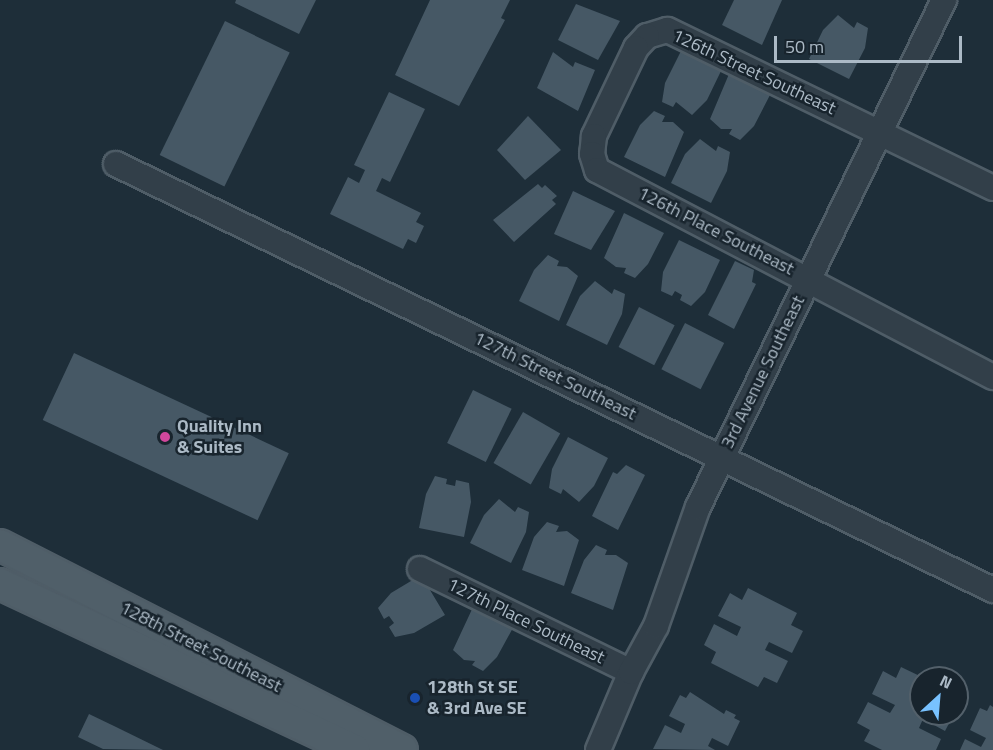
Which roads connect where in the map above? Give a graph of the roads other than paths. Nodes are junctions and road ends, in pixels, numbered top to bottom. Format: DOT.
graph roads {
  1 [pos="944,0"];
  2 [pos="880,132"];
  3 [pos="116,164"];
  4 [pos="597,170"];
  5 [pos="993,188"];
  6 [pos="809,278"];
  7 [pos="993,377"];
  8 [pos="721,459"];
  9 [pos="0,545"];
  10 [pos="420,569"];
  11 [pos="0,574"];
  12 [pos="0,584"];
  13 [pos="993,590"];
  14 [pos="161,627"];
  15 [pos="631,672"];
  16 [pos="354,750"];
  17 [pos="402,750"];
  18 [pos="598,750"];
  1 -- 2 [label="street, 3rd Avenue Southeast"];
  2 -- 4 [label="street, 126th Street Southeast"];
  2 -- 5 [label="street, 126th Street Southeast"];
  2 -- 6 [label="street, 3rd Avenue Southeast"];
  3 -- 8 [label="street, 127th Street Southeast"];
  4 -- 6 [label="street, 126th Place Southeast"];
  6 -- 7 [label="street, 126th Place Southeast"];
  6 -- 8 [label="street, 3rd Avenue Southeast"];
  8 -- 13 [label="street, 127th Street Southeast"];
  8 -- 15 [label="street, 3rd Avenue Southeast"];
  9 -- 14 [label="main road, 128th Street Southeast"];
  10 -- 15 [label="street, 127th Place Southeast"];
  11 -- 14 [label="main road"];
  12 -- 16 [label="main road, 128th Street Southeast"];
  14 -- 17 [label="main road, 128th Street Southeast"];
  15 -- 18 [label="street, 3rd Avenue Southeast"];
}
